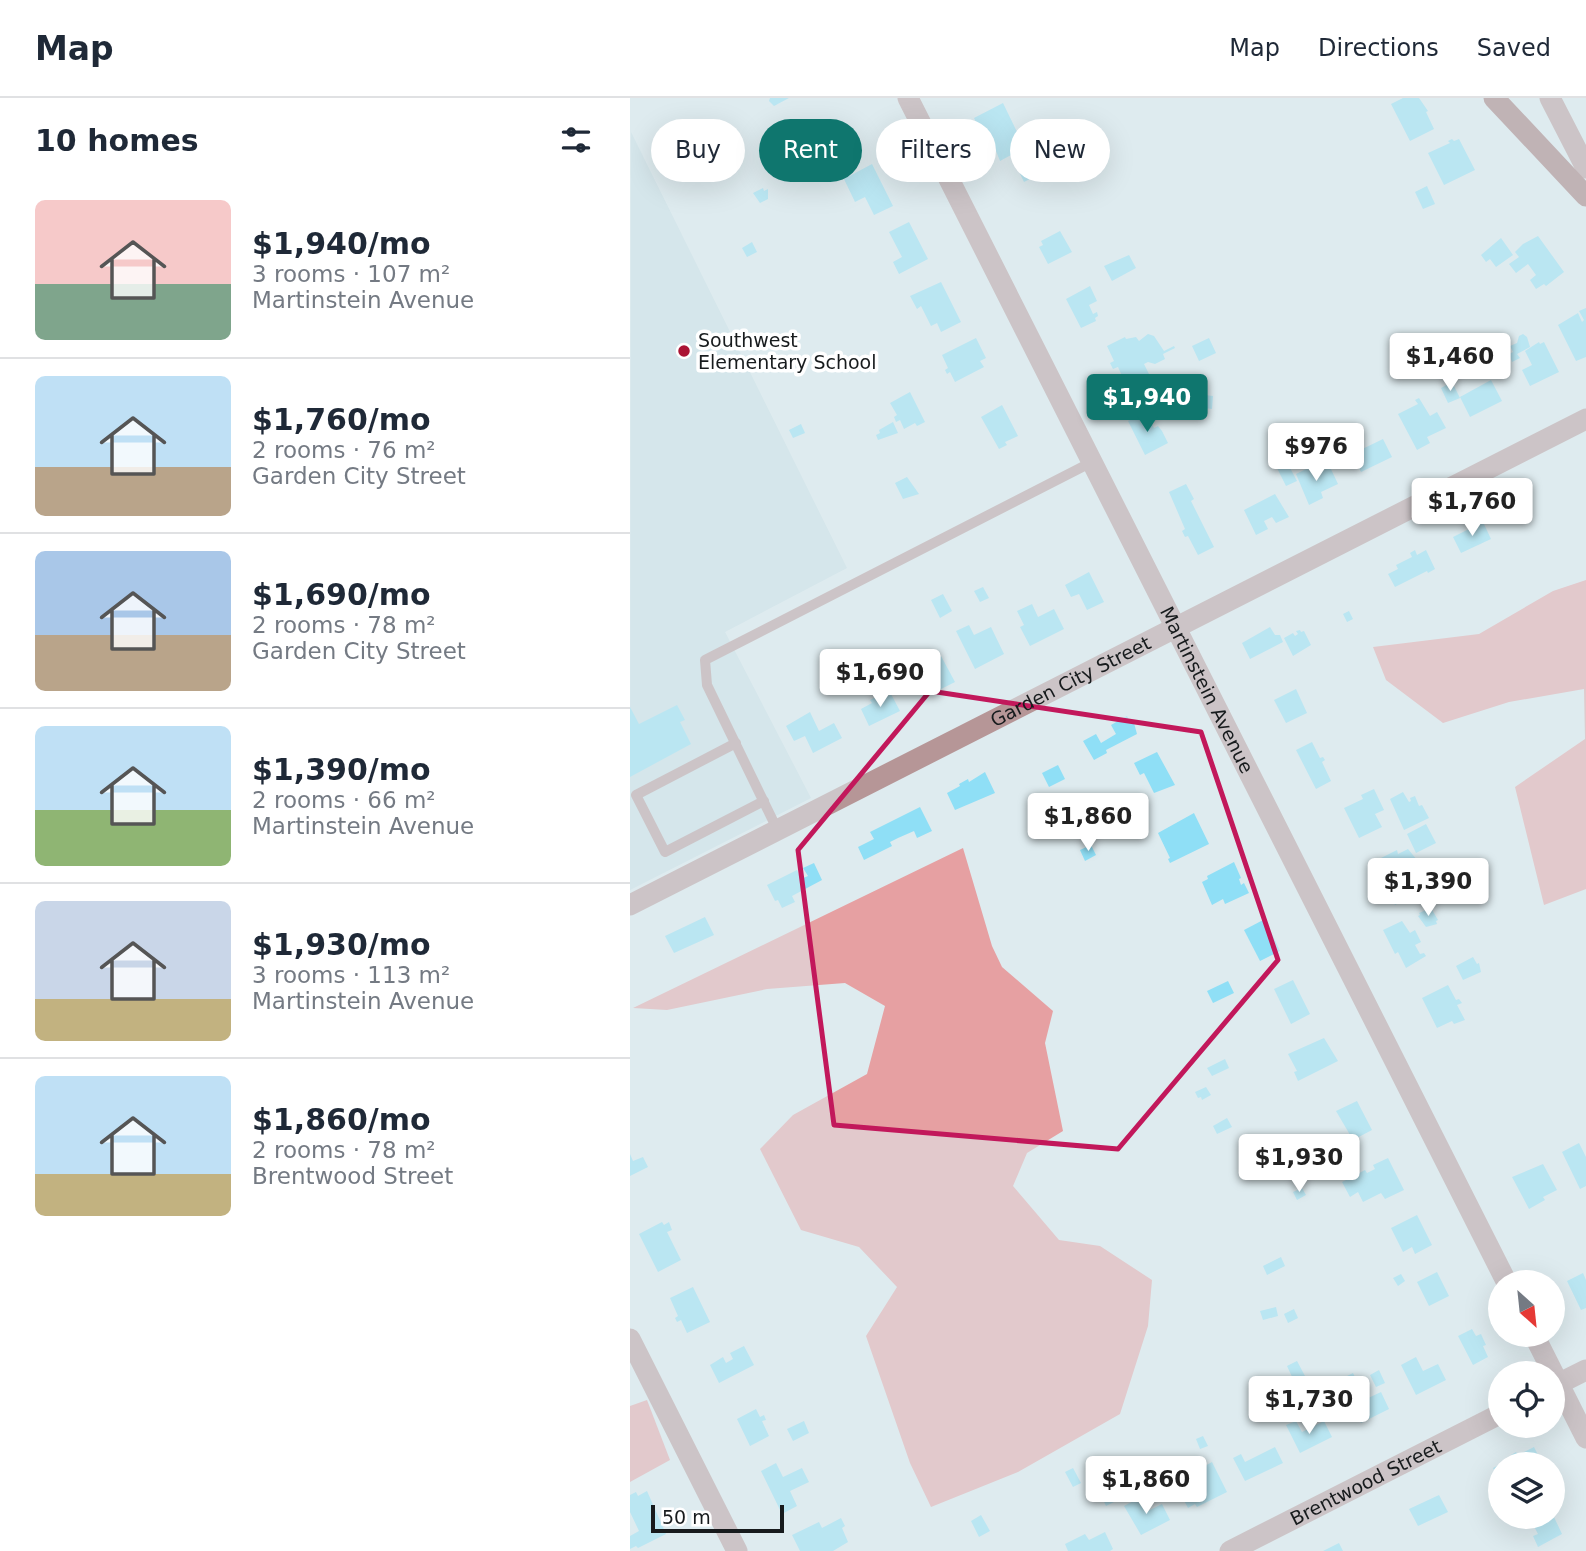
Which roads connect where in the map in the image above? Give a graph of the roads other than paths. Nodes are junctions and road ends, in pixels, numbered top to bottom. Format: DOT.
graph roads {
  1 [pos="908,98"];
  2 [pos="1494,98"];
  3 [pos="1550,98"];
  4 [pos="1586,168"];
  5 [pos="1586,196"];
  6 [pos="1586,419"];
  7 [pos="1092,462"];
  8 [pos="1176,628"];
  9 [pos="736,743"];
  10 [pos="764,801"];
  11 [pos="777,829"];
  12 [pos="630,905"];
  13 [pos="1500,1270"];
  14 [pos="630,1339"];
  15 [pos="1586,1370"];
  16 [pos="1565,1380"];
  17 [pos="1565,1402"];
  18 [pos="1488,1419"];
  19 [pos="1586,1438"];
  20 [pos="737,1551"];
  21 [pos="1230,1551"];
  1 -- 7 [label="street, Martinstein Avenue"];
  2 -- 5 [label="street"];
  3 -- 4 [label="street"];
  6 -- 8 [label="street, Garden City Street"];
  7 -- 8 [label="street, Martinstein Avenue"];
  7 -- 9 [label="lane"];
  8 -- 11 [label="street, Garden City Street"];
  8 -- 13 [label="street, Martinstein Avenue"];
  9 -- 10 [label="lane"];
  9 -- 10 [label="lane"];
  10 -- 11 [label="lane"];
  11 -- 12 [label="street, Garden City Street"];
  14 -- 20 [label="street"];
  15 -- 16 [label="street"];
  17 -- 19 [label="street"];
  18 -- 21 [label="street, Brentwood Street"];
}
